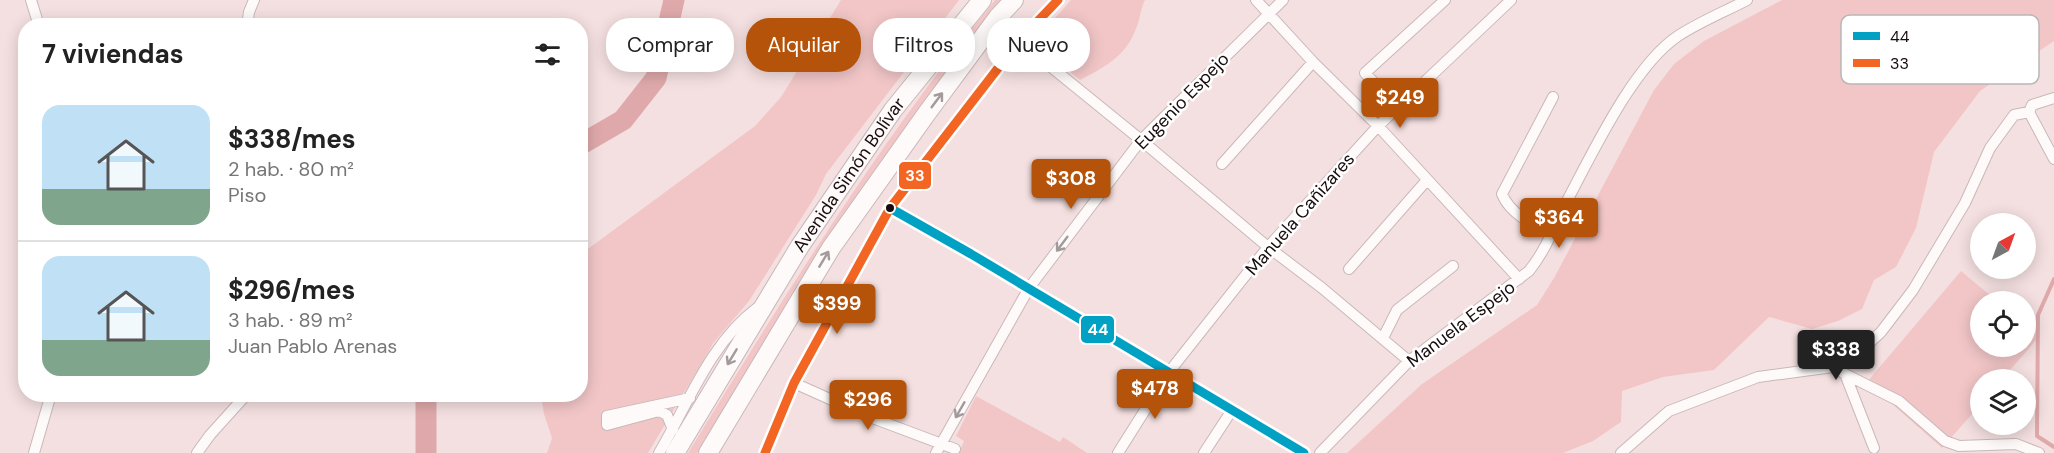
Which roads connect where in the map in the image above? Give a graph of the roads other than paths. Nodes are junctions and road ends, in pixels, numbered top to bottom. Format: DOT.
graph roads {
  1 [pos="31,0"];
  2 [pos="254,0"];
  3 [pos="982,0"];
  4 [pos="1014,0"];
  5 [pos="1058,0"];
  6 [pos="1256,0"];
  7 [pos="1283,0"];
  8 [pos="1445,0"];
  9 [pos="1511,0"];
  10 [pos="1747,0"];
  11 [pos="1269,13"];
  12 [pos="37,18"];
  13 [pos="248,18"];
  14 [pos="1041,18"];
  15 [pos="1313,62"];
  16 [pos="995,72"];
  17 [pos="1057,72"];
  18 [pos="1553,97"];
  19 [pos="2054,98"];
  20 [pos="1398,108"];
  21 [pos="2029,112"];
  22 [pos="1378,126"];
  23 [pos="1141,140"];
  24 [pos="2054,159"];
  25 [pos="1222,164"];
  26 [pos="1427,180"];
  27 [pos="890,208"];
  28 [pos="1551,232"];
  29 [pos="1268,247"];
  30 [pos="1453,266"];
  31 [pos="1348,269"];
  32 [pos="1519,279"];
  33 [pos="1029,288"];
  34 [pos="765,303"];
  35 [pos="1383,338"];
  36 [pos="1409,361"];
  37 [pos="1833,367"];
  38 [pos="1169,372"];
  39 [pos="1845,374"];
  40 [pos="794,383"];
  41 [pos="690,398"];
  42 [pos="49,402"];
  43 [pos="240,402"];
  44 [pos="1232,410"];
  45 [pos="673,430"];
  46 [pos="1874,447"];
  47 [pos="938,448"];
  48 [pos="955,449"];
  49 [pos="34,453"];
  50 [pos="197,453"];
  51 [pos="659,453"];
  52 [pos="675,453"];
  53 [pos="708,453"];
  54 [pos="765,453"];
  55 [pos="1118,453"];
  56 [pos="1204,453"];
  57 [pos="1304,453"];
  58 [pos="1320,453"];
  59 [pos="1622,453"];
  60 [pos="2039,453"];
  1 -- 12 [label="street"];
  2 -- 13 [label="street"];
  3 -- 34 [label="highway, Avenida Simón Bolívar"];
  53 -- 4 [label="highway, Avenida Simón Bolívar, one-way"];
  5 -- 14 [label="street"];
  6 -- 11 [label="street"];
  7 -- 11 [label="street, Eugenio Espejo"];
  8 -- 20 [label="street"];
  9 -- 20 [label="street, Manuela Cañizares"];
  10 -- 28 [label="street, Manuela Espejo"];
  11 -- 15 [label="street"];
  11 -- 23 [label="street, Eugenio Espejo"];
  15 -- 22 [label="street"];
  15 -- 25 [label="street"];
  16 -- 27 [label="street"];
  17 -- 23 [label="street"];
  18 -- 28 [label="street"];
  19 -- 21 [label="street"];
  20 -- 22 [label="street, Manuela Cañizares"];
  21 -- 24 [label="street"];
  21 -- 37 [label="street"];
  22 -- 26 [label="street"];
  22 -- 29 [label="street, Manuela Cañizares"];
  23 -- 29 [label="street"];
  23 -- 33 [label="street, Eugenio Espejo, one-way"];
  26 -- 31 [label="street"];
  26 -- 32 [label="street"];
  27 -- 33 [label="street"];
  27 -- 40 [label="street"];
  28 -- 32 [label="street, Manuela Espejo"];
  29 -- 35 [label="street"];
  29 -- 38 [label="street, Manuela Cañizares"];
  30 -- 35 [label="street"];
  32 -- 36 [label="street, Manuela Espejo"];
  33 -- 38 [label="street"];
  33 -- 47 [label="street, Eugenio Espejo, one-way"];
  34 -- 41 [label="street"];
  34 -- 52 [label="highway, Avenida Simón Bolívar, one-way"];
  35 -- 36 [label="street"];
  36 -- 58 [label="street, Manuela Espejo"];
  37 -- 39 [label="street"];
  37 -- 59 [label="street"];
  38 -- 44 [label="street"];
  38 -- 55 [label="street, Manuela Cañizares"];
  39 -- 46 [label="street"];
  39 -- 60 [label="street"];
  40 -- 47 [label="street"];
  40 -- 54 [label="street"];
  41 -- 45 [label="street"];
  41 -- 45 [label="street"];
  42 -- 49 [label="street"];
  43 -- 50 [label="street"];
  44 -- 56 [label="street"];
  44 -- 57 [label="street"];
  45 -- 51 [label="street"];
  47 -- 48 [label="street"];
}
